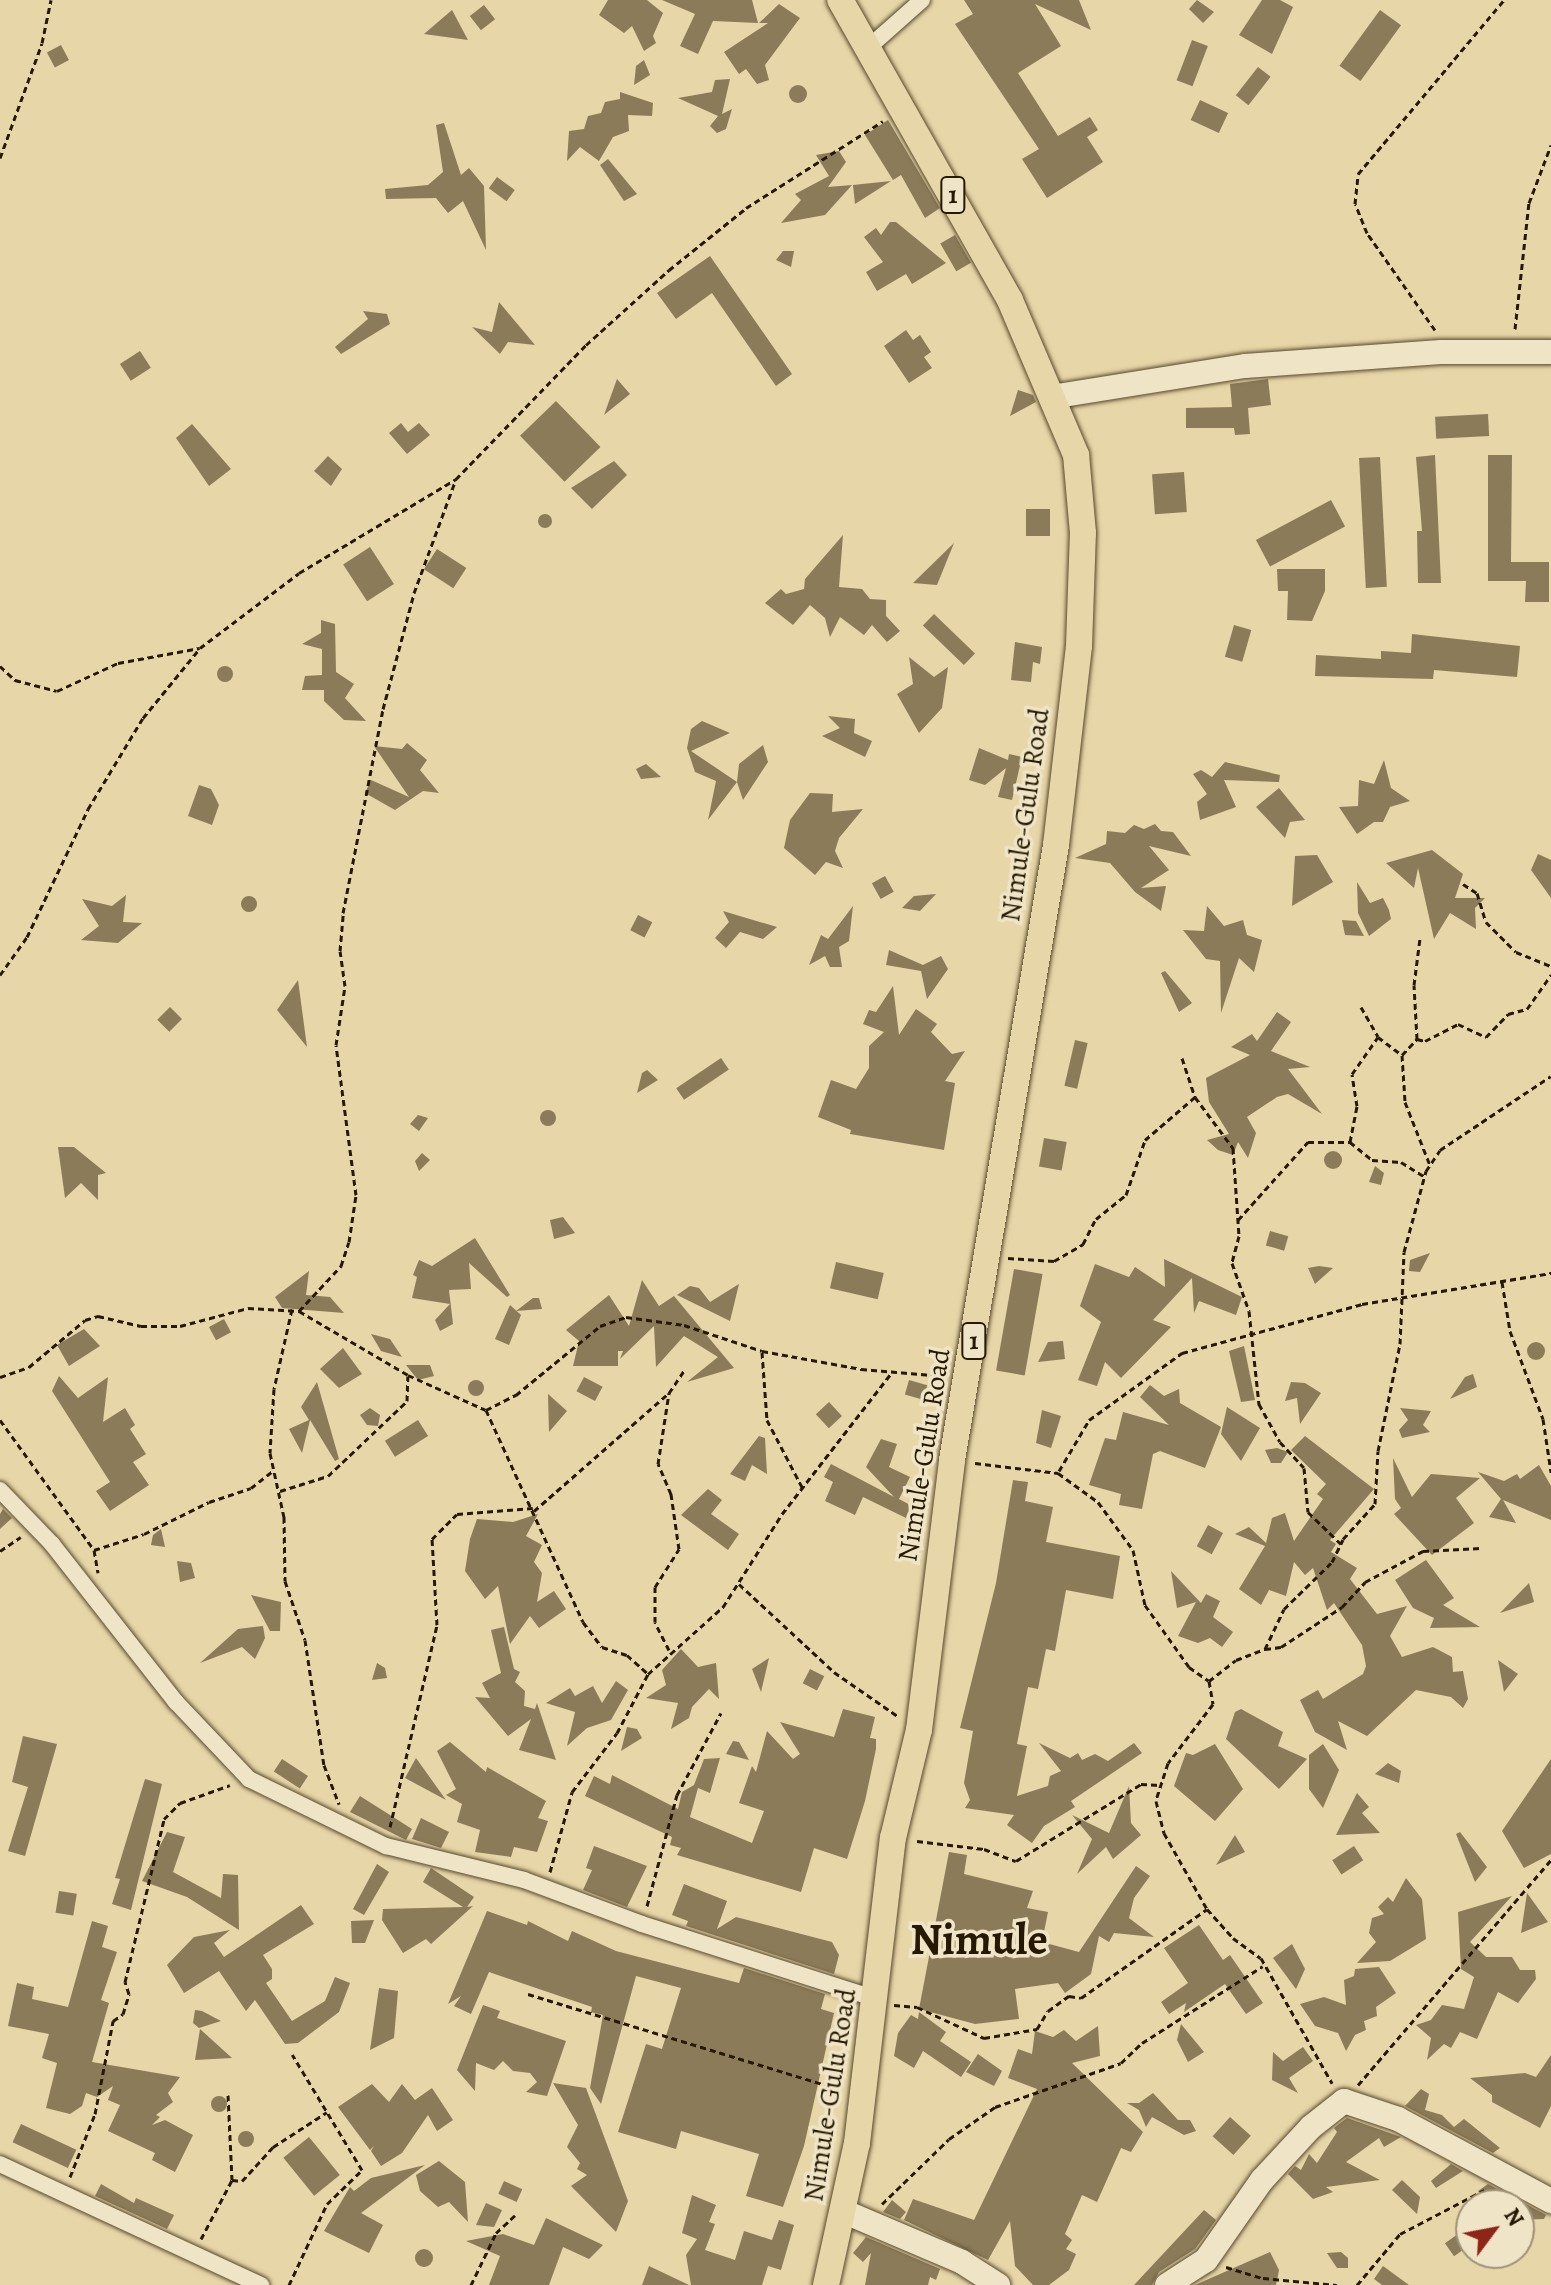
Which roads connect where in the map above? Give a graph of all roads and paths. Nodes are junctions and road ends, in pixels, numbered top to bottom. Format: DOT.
graph roads {
  1 [pos="51,0"];
  2 [pos="840,0"];
  3 [pos="922,0"];
  4 [pos="1504,0"];
  5 [pos="908,6"];
  6 [pos="868,48"];
  7 [pos="903,109"];
  8 [pos="1551,145"];
  9 [pos="0,158"];
  10 [pos="1441,352"];
  11 [pos="1551,352"];
  12 [pos="1512,353"];
  13 [pos="1051,397"];
  14 [pos="456,479"];
  15 [pos="200,648"];
  16 [pos="0,666"];
  17 [pos="1463,884"];
  18 [pos="1420,938"];
  19 [pos="1551,966"];
  20 [pos="0,975"];
  21 [pos="1551,975"];
  22 [pos="1361,1007"];
  23 [pos="1378,1037"];
  24 [pos="1417,1039"];
  25 [pos="1402,1055"];
  26 [pos="1182,1058"];
  27 [pos="1551,1076"];
  28 [pos="1195,1097"];
  29 [pos="1350,1142"];
  30 [pos="1430,1165"];
  31 [pos="1425,1177"];
  32 [pos="1238,1220"];
  33 [pos="988,1257"];
  34 [pos="1551,1273"];
  35 [pos="1502,1282"];
  36 [pos="1403,1298"];
  37 [pos="292,1309"];
  38 [pos="299,1311"];
  39 [pos="1254,1334"];
  40 [pos="762,1351"];
  41 [pos="685,1369"];
  42 [pos="893,1371"];
  43 [pos="408,1375"];
  44 [pos="0,1377"];
  45 [pos="968,1378"];
  46 [pos="669,1393"];
  47 [pos="486,1410"];
  48 [pos="0,1420"];
  49 [pos="952,1460"];
  50 [pos="273,1471"];
  51 [pos="1551,1472"];
  52 [pos="1058,1473"];
  53 [pos="802,1487"];
  54 [pos="0,1490"];
  55 [pos="280,1491"];
  56 [pos="534,1510"];
  57 [pos="1341,1544"];
  58 [pos="1481,1548"];
  59 [pos="94,1550"];
  60 [pos="739,1584"];
  61 [pos="105,1612"];
  62 [pos="1265,1649"];
  63 [pos="669,1650"];
  64 [pos="648,1674"];
  65 [pos="1209,1681"];
  66 [pos="721,1713"];
  67 [pos="919,1730"];
  68 [pos="249,1779"];
  69 [pos="1161,1785"];
  70 [pos="349,1827"];
  71 [pos="893,1838"];
  72 [pos="386,1846"];
  73 [pos="1551,1860"];
  74 [pos="546,1887"];
  75 [pos="1207,1909"];
  76 [pos="642,1924"];
  77 [pos="1264,1965"];
  78 [pos="528,1994"];
  79 [pos="877,2003"];
  80 [pos="292,2054"];
  81 [pos="228,2095"];
  82 [pos="864,2096"];
  83 [pos="1344,2101"];
  84 [pos="327,2112"];
  85 [pos="0,2164"];
  86 [pos="232,2180"];
  87 [pos="1488,2186"];
  88 [pos="64,2193"];
  89 [pos="1551,2201"];
  90 [pos="515,2215"];
  91 [pos="855,2216"];
  92 [pos="194,2252"];
  93 [pos="1206,2260"];
  94 [pos="261,2285"];
  95 [pos="289,2285"];
  96 [pos="471,2285"];
  97 [pos="826,2285"];
  98 [pos="998,2285"];
  99 [pos="1167,2285"];
  100 [pos="1337,2285"];
  101 [pos="1357,2285"];
  1 -- 9 [label="path"];
  2 -- 6 [label="main road, 1"];
  3 -- 5 [label="street"];
  4 -- 10 [label="path"];
  5 -- 6 [label="street"];
  6 -- 7 [label="main road, 1"];
  7 -- 13 [label="main road, 1"];
  7 -- 14 [label="path"];
  8 -- 12 [label="path"];
  10 -- 12 [label="street"];
  10 -- 13 [label="street"];
  11 -- 12 [label="street"];
  13 -- 33 [label="main road, Nimule-Gulu Road / 1"];
  14 -- 15 [label="path"];
  14 -- 38 [label="path"];
  15 -- 16 [label="path"];
  15 -- 20 [label="path"];
  17 -- 19 [label="path"];
  18 -- 24 [label="path"];
  21 -- 24 [label="path"];
  22 -- 23 [label="path"];
  23 -- 25 [label="path"];
  23 -- 29 [label="path"];
  24 -- 25 [label="path"];
  25 -- 30 [label="path"];
  26 -- 28 [label="path"];
  27 -- 30 [label="path"];
  28 -- 32 [label="path"];
  28 -- 33 [label="path"];
  29 -- 31 [label="path"];
  29 -- 32 [label="path"];
  30 -- 31 [label="path"];
  31 -- 36 [label="path"];
  32 -- 39 [label="path"];
  33 -- 45 [label="main road, Nimule-Gulu Road / 1"];
  34 -- 35 [label="path"];
  35 -- 36 [label="path"];
  35 -- 51 [label="path"];
  36 -- 39 [label="path"];
  36 -- 57 [label="path"];
  37 -- 38 [label="path"];
  37 -- 44 [label="path"];
  37 -- 50 [label="path"];
  38 -- 43 [label="path"];
  39 -- 52 [label="path"];
  39 -- 57 [label="path"];
  40 -- 42 [label="path"];
  40 -- 47 [label="path"];
  40 -- 53 [label="path"];
  41 -- 46 [label="path"];
  42 -- 45 [label="path"];
  42 -- 53 [label="path"];
  43 -- 47 [label="path"];
  43 -- 55 [label="path"];
  45 -- 49 [label="main road, Nimule-Gulu Road / 1"];
  46 -- 56 [label="path"];
  46 -- 63 [label="path"];
  47 -- 56 [label="path"];
  48 -- 59 [label="path"];
  49 -- 52 [label="path"];
  49 -- 67 [label="main road, Nimule-Gulu Road / 1"];
  50 -- 55 [label="path"];
  50 -- 59 [label="path"];
  52 -- 65 [label="path"];
  53 -- 60 [label="path"];
  54 -- 61 [label="street"];
  55 -- 70 [label="path"];
  56 -- 64 [label="path"];
  56 -- 72 [label="path"];
  57 -- 62 [label="path"];
  58 -- 62 [label="path"];
  59 -- 61 [label="path"];
  60 -- 63 [label="path"];
  60 -- 67 [label="path"];
  61 -- 68 [label="street"];
  62 -- 65 [label="path"];
  63 -- 64 [label="path"];
  64 -- 74 [label="path"];
  65 -- 69 [label="path"];
  66 -- 76 [label="path"];
  67 -- 71 [label="main road, Nimule-Gulu Road / 1"];
  68 -- 70 [label="street"];
  68 -- 88 [label="path"];
  69 -- 71 [label="path"];
  69 -- 75 [label="path"];
  70 -- 72 [label="street"];
  71 -- 79 [label="main road, Nimule-Gulu Road / 1"];
  72 -- 74 [label="street"];
  73 -- 83 [label="path"];
  74 -- 76 [label="street"];
  75 -- 77 [label="path"];
  75 -- 79 [label="path"];
  76 -- 79 [label="street"];
  77 -- 83 [label="path"];
  77 -- 91 [label="path"];
  78 -- 82 [label="path"];
  79 -- 82 [label="main road, Nimule-Gulu Road / 1"];
  80 -- 84 [label="path"];
  81 -- 86 [label="path"];
  82 -- 91 [label="main road, Nimule-Gulu Road / 1"];
  83 -- 89 [label="street"];
  83 -- 93 [label="street"];
  84 -- 86 [label="path"];
  84 -- 95 [label="path"];
  85 -- 88 [label="street"];
  86 -- 92 [label="path"];
  87 -- 101 [label="path"];
  88 -- 92 [label="street"];
  90 -- 96 [label="path"];
  91 -- 97 [label="main road, Nimule-Gulu Road / 1"];
  91 -- 98 [label="street"];
  92 -- 94 [label="street"];
  93 -- 99 [label="street"];
  93 -- 100 [label="path"];
}
